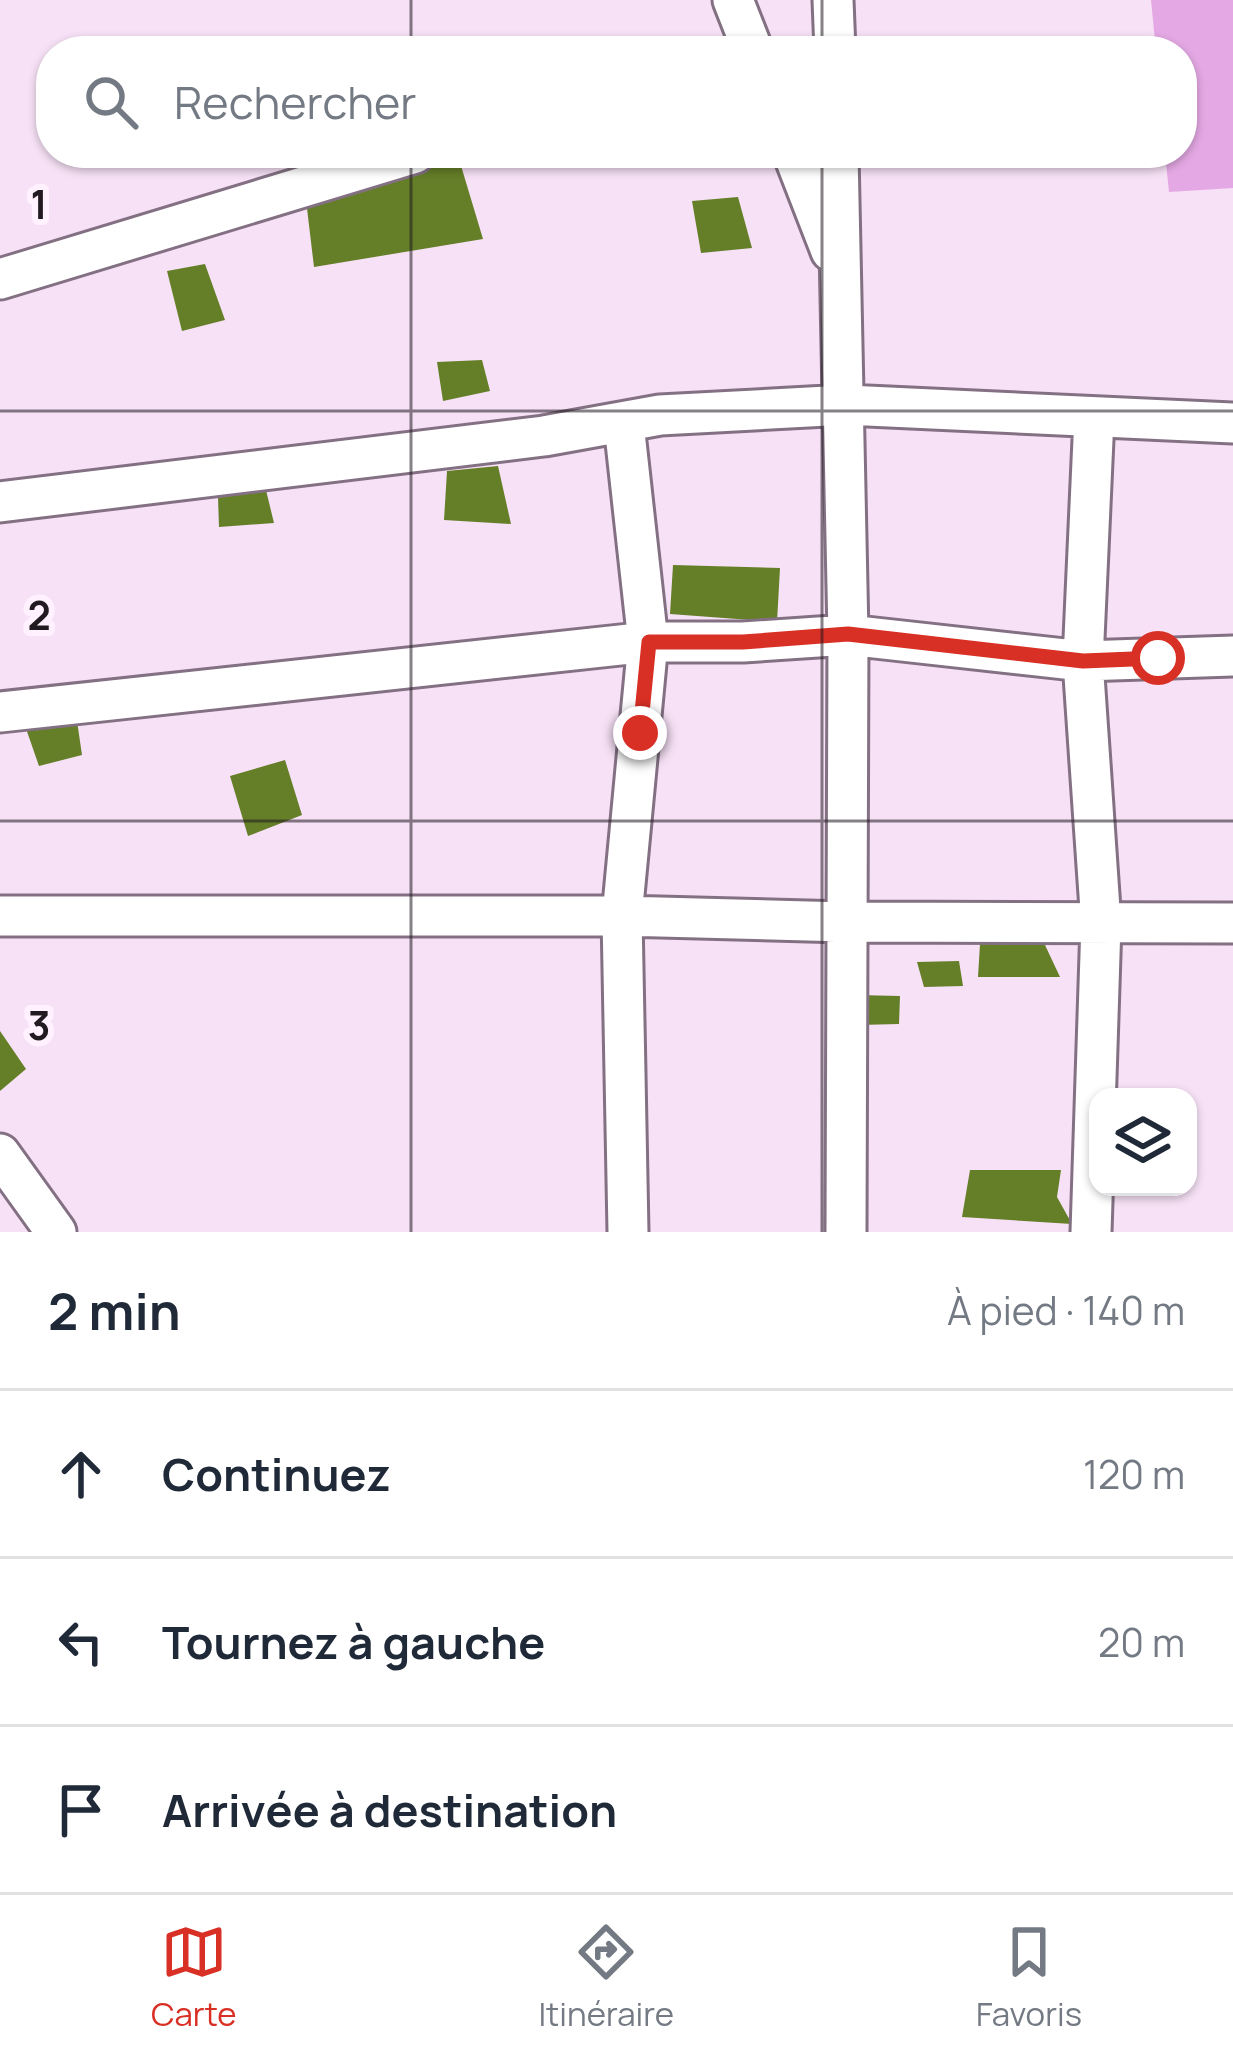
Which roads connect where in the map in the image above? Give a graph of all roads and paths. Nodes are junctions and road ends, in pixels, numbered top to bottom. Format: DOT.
graph roads {
  1 [pos="733,0"];
  2 [pos="833,0"];
  3 [pos="746,36"];
  4 [pos="834,36"];
  5 [pos="366,168"];
  6 [pos="799,168"];
  7 [pos="838,168"];
  8 [pos="842,278"];
  9 [pos="0,279"];
  10 [pos="846,405"];
  11 [pos="1094,416"];
  12 [pos="1233,423"];
  13 [pos="624,424"];
  14 [pos="0,502"];
  15 [pos="848,634"];
  16 [pos="649,642"];
  17 [pos="1233,656"];
  18 [pos="1083,661"];
  19 [pos="0,712"];
  20 [pos="0,916"];
  21 [pos="622,916"];
  22 [pos="845,922"];
  23 [pos="1233,923"];
  24 [pos="1101,924"];
  25 [pos="0,1154"];
  26 [pos="56,1232"];
  27 [pos="628,1232"];
  28 [pos="846,1232"];
  29 [pos="1091,1232"];
  1 -- 3 [label="street"];
  2 -- 4 [label="street"];
  5 -- 9 [label="street"];
  6 -- 8 [label="street"];
  7 -- 8 [label="street"];
  8 -- 10 [label="street"];
  10 -- 11 [label="street"];
  10 -- 13 [label="street"];
  10 -- 15 [label="street"];
  11 -- 12 [label="street"];
  11 -- 18 [label="street"];
  13 -- 14 [label="street"];
  13 -- 16 [label="street"];
  15 -- 16 [label="street"];
  15 -- 18 [label="street"];
  15 -- 22 [label="street"];
  16 -- 19 [label="street"];
  16 -- 21 [label="street"];
  17 -- 18 [label="street"];
  18 -- 24 [label="street"];
  20 -- 21 [label="street"];
  21 -- 22 [label="street"];
  21 -- 27 [label="street"];
  22 -- 24 [label="street"];
  22 -- 28 [label="street"];
  23 -- 24 [label="street"];
  24 -- 29 [label="street"];
  25 -- 26 [label="street"];
}
